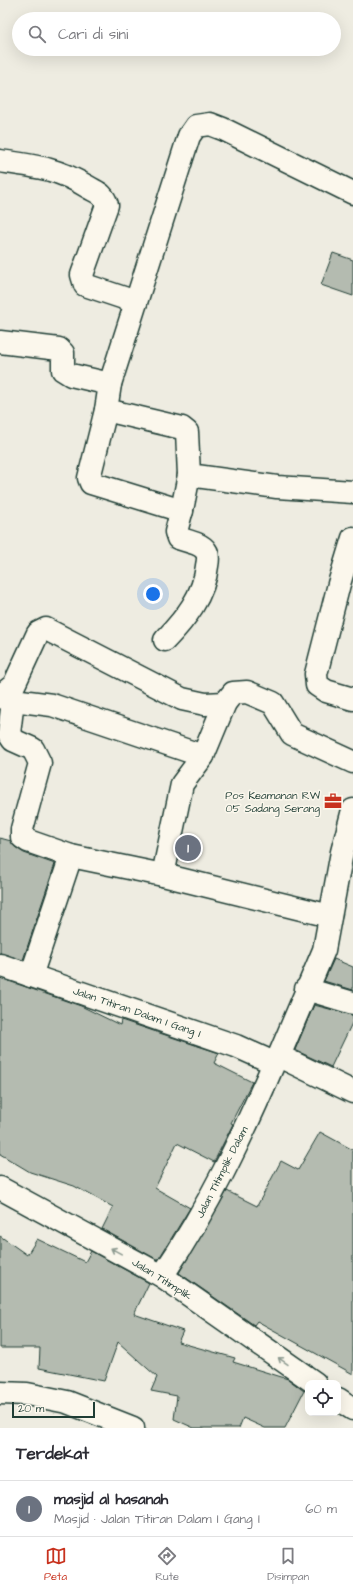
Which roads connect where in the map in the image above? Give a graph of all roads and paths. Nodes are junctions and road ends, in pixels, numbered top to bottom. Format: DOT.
graph roads {
  1 [pos="0,161"];
  2 [pos="353,192"];
  3 [pos="136,302"];
  4 [pos="0,342"];
  5 [pos="110,384"];
  6 [pos="106,410"];
  7 [pos="189,475"];
  8 [pos="353,492"];
  9 [pos="182,511"];
  10 [pos="353,538"];
  11 [pos="346,586"];
  12 [pos="165,640"];
  13 [pos="4,698"];
  14 [pos="353,699"];
  15 [pos="225,703"];
  16 [pos="203,756"];
  17 [pos="353,762"];
  18 [pos="353,810"];
  19 [pos="71,856"];
  20 [pos="163,875"];
  21 [pos="330,916"];
  22 [pos="0,965"];
  23 [pos="31,976"];
  24 [pos="306,988"];
  25 [pos="353,1002"];
  26 [pos="276,1059"];
  27 [pos="353,1092"];
  28 [pos="0,1188"];
  29 [pos="162,1276"];
  30 [pos="311,1380"];
  31 [pos="0,1393"];
  32 [pos="341,1401"];
  33 [pos="353,1409"];
  34 [pos="133,1428"];
  1 -- 3 [label="street"];
  2 -- 3 [label="street"];
  3 -- 5 [label="street"];
  4 -- 5 [label="street"];
  5 -- 6 [label="street"];
  6 -- 7 [label="street"];
  6 -- 9 [label="street"];
  7 -- 8 [label="street"];
  7 -- 9 [label="street"];
  9 -- 12 [label="street"];
  10 -- 11 [label="street"];
  11 -- 14 [label="street"];
  13 -- 15 [label="street"];
  13 -- 16 [label="street"];
  13 -- 19 [label="street"];
  15 -- 16 [label="street"];
  15 -- 17 [label="street"];
  16 -- 20 [label="street"];
  18 -- 21 [label="street, Jalan Titimplik Dalam"];
  19 -- 20 [label="street"];
  19 -- 23 [label="street"];
  20 -- 21 [label="street"];
  21 -- 24 [label="street, Jalan Titimplik Dalam"];
  22 -- 23 [label="street, Jalan Titiran Dalam I Gang I"];
  23 -- 26 [label="street, Jalan Titiran Dalam I Gang I"];
  24 -- 25 [label="street"];
  24 -- 26 [label="street, Jalan Titimplik Dalam"];
  26 -- 27 [label="street, Jalan Titiran Dalam I Gang I"];
  26 -- 29 [label="street, Jalan Titimplik Dalam"];
  29 -- 28 [label="street, Jalan Titimplik, one-way"];
  30 -- 29 [label="street, Jalan Titimplik, one-way"];
  31 -- 34 [label="street"];
  32 -- 33 [label="street"];
}
